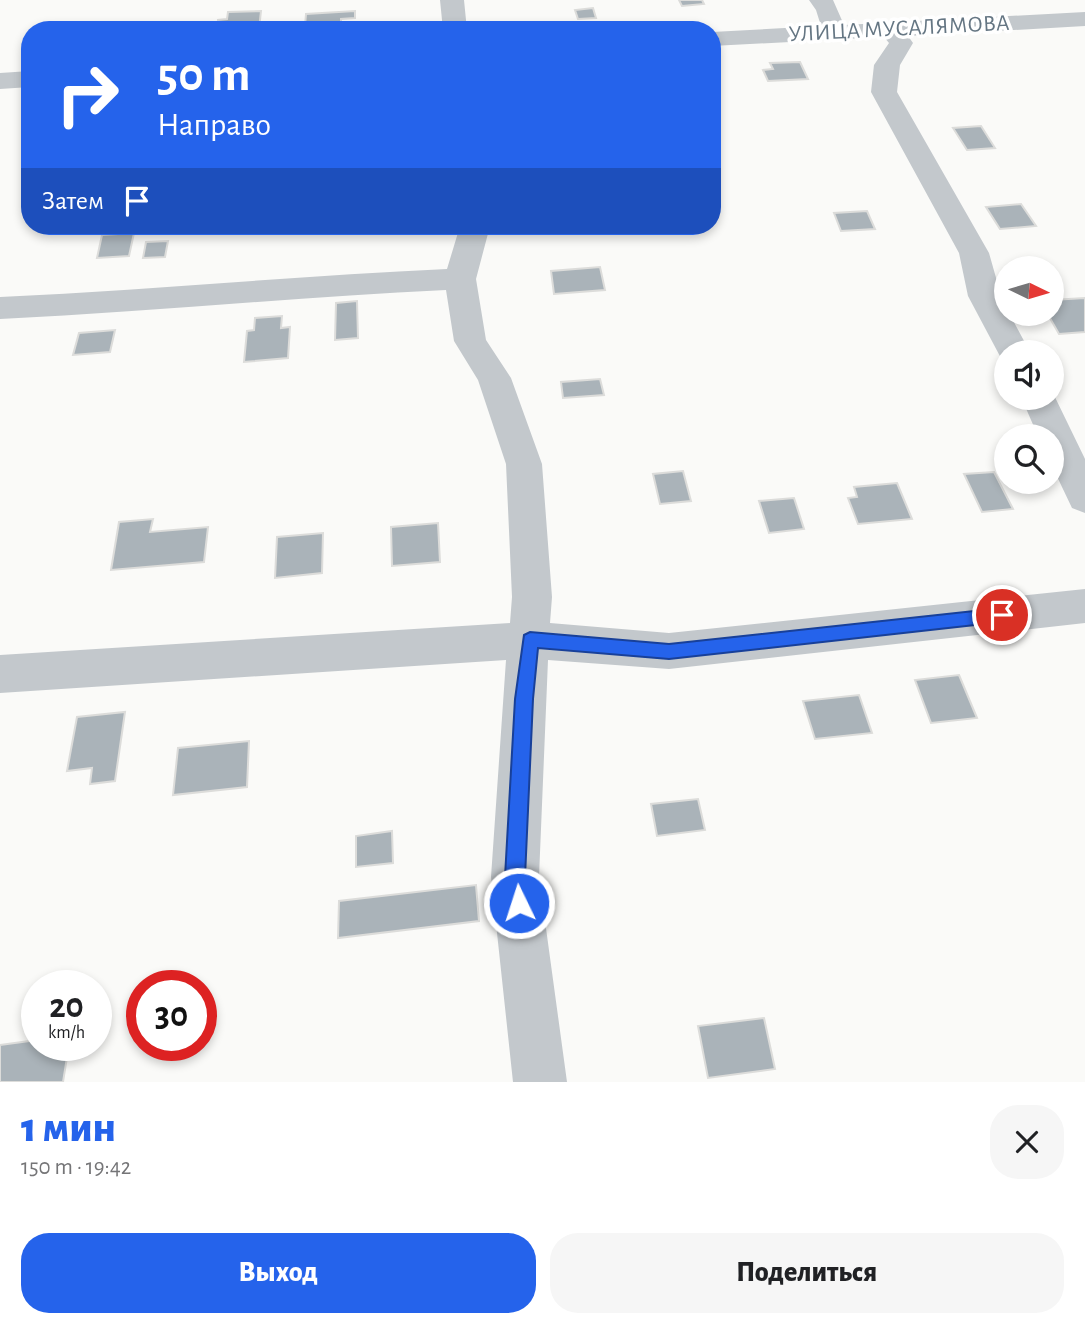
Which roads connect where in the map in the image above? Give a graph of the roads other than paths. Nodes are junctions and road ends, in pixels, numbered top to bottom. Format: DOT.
graph roads {
  1 [pos="452,0"];
  2 [pos="821,0"];
  3 [pos="1085,19"];
  4 [pos="454,21"];
  5 [pos="891,29"];
  6 [pos="835,33"];
  7 [pos="721,39"];
  8 [pos="21,80"];
  9 [pos="0,81"];
  10 [pos="472,235"];
  11 [pos="460,279"];
  12 [pos="0,308"];
  13 [pos="1008,340"];
  14 [pos="1044,410"];
  15 [pos="1085,498"];
  16 [pos="1085,606"];
  17 [pos="530,640"];
  18 [pos="0,674"];
  19 [pos="540,1082"];
  1 -- 4 [label="street"];
  2 -- 6 [label="street"];
  3 -- 5 [label="street, УЛИЦА МУСАЛЯМОВА"];
  5 -- 6 [label="street, УЛИЦА МУСАЛЯМОВА"];
  5 -- 13 [label="street"];
  6 -- 7 [label="street, УЛИЦА МУСАЛЯМОВА"];
  8 -- 9 [label="street"];
  10 -- 11 [label="street"];
  11 -- 12 [label="street"];
  11 -- 17 [label="street"];
  14 -- 15 [label="street"];
  16 -- 17 [label="street"];
  17 -- 18 [label="street"];
  17 -- 19 [label="street"];
}
